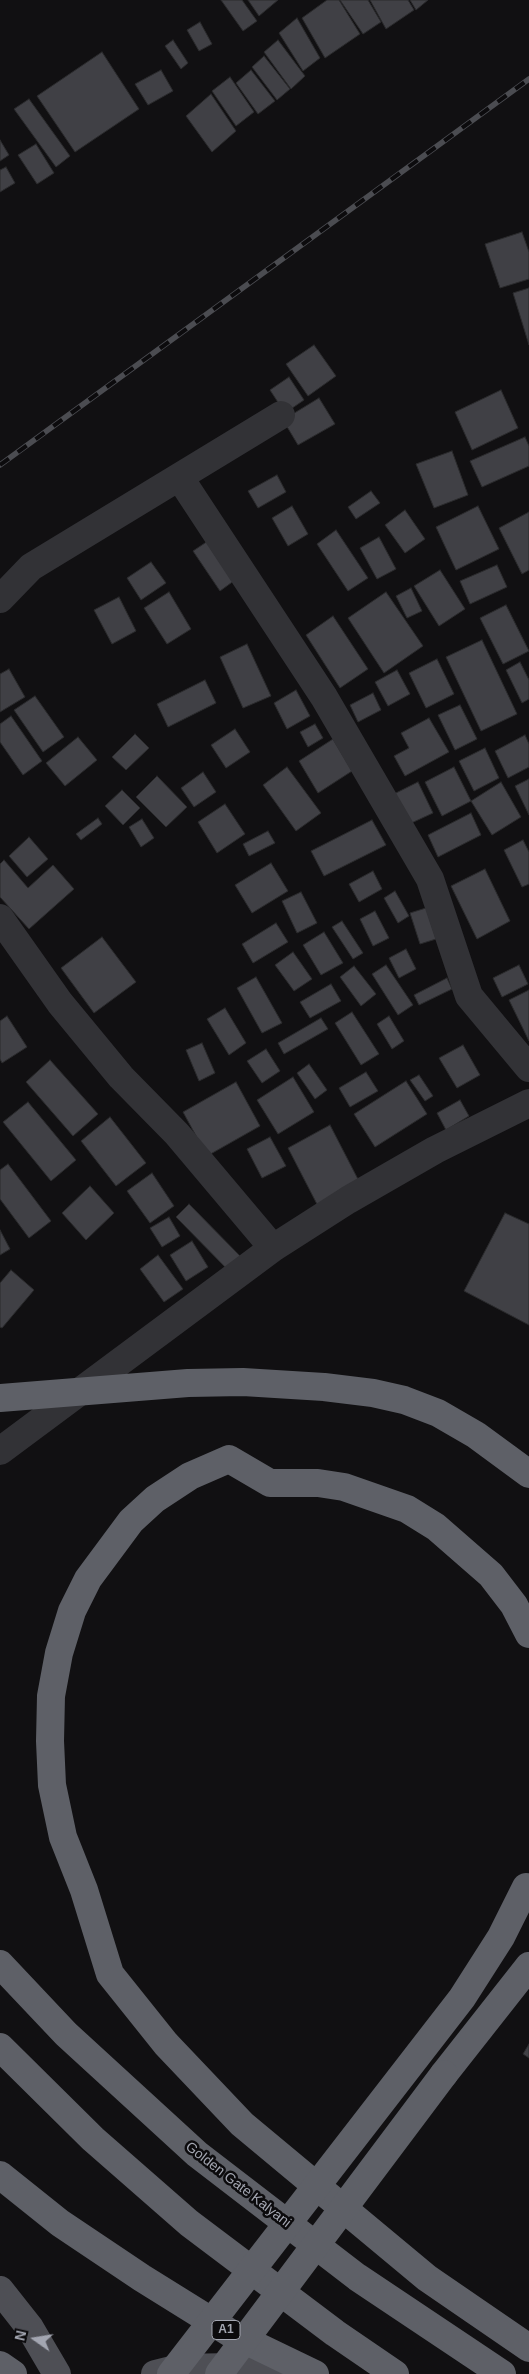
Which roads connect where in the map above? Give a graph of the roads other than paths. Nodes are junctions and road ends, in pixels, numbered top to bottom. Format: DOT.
graph roads {
  1 [pos="281,416"];
  2 [pos="180,478"];
  3 [pos="0,599"];
  4 [pos="0,918"];
  5 [pos="529,1068"];
  6 [pos="529,1103"];
  7 [pos="274,1248"];
  8 [pos="0,1398"];
  9 [pos="0,1451"];
  10 [pos="529,1474"];
  11 [pos="529,1634"];
  12 [pos="529,1879"];
  13 [pos="0,1964"];
  14 [pos="529,1966"];
  15 [pos="0,2047"];
  16 [pos="0,2176"];
  17 [pos="0,2290"];
  18 [pos="529,2348"];
  19 [pos="0,2365"];
  20 [pos="310,2372"];
  21 [pos="12,2374"];
  22 [pos="57,2374"];
  23 [pos="154,2374"];
  24 [pos="171,2374"];
  25 [pos="218,2374"];
  26 [pos="395,2374"];
  27 [pos="502,2374"];
  1 -- 2 [label="street"];
  2 -- 3 [label="street"];
  2 -- 5 [label="street"];
  4 -- 7 [label="street"];
  6 -- 7 [label="street"];
  7 -- 9 [label="street"];
  8 -- 10 [label="highway, bridge"];
  11 -- 18 [label="highway, bridge"];
  12 -- 24 [label="highway, bridge"];
  13 -- 27 [label="highway, Golden Gate Kalyani, bridge"];
  14 -- 25 [label="highway, bridge"];
  15 -- 26 [label="highway, bridge"];
  16 -- 20 [label="highway, A1"];
  17 -- 22 [label="main road"];
  19 -- 21 [label="highway"];
  20 -- 23 [label="main road"];
}
